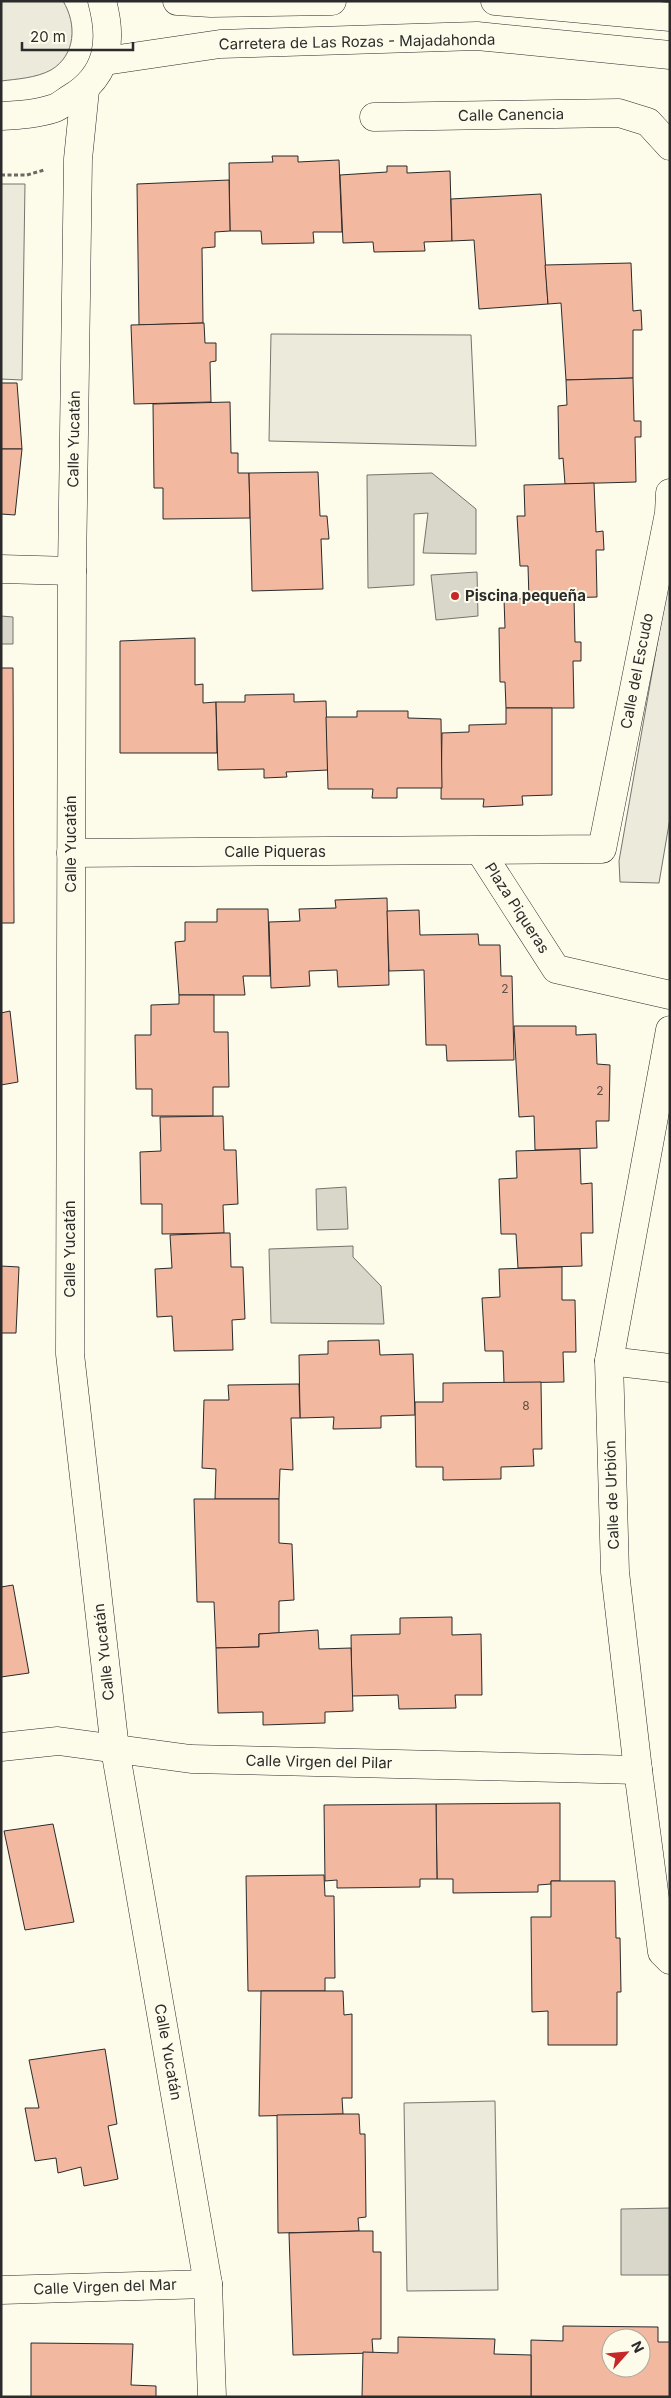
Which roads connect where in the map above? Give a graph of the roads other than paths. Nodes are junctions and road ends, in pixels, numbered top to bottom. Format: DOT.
graph roads {
  1 [pos="102,1"];
  2 [pos="177,1"];
  3 [pos="332,1"];
  4 [pos="495,1"];
  5 [pos="670,17"];
  6 [pos="670,55"];
  7 [pos="105,61"];
  8 [pos="85,90"];
  9 [pos="1,116"];
  10 [pos="374,118"];
  11 [pos="670,146"];
  12 [pos="670,493"];
  13 [pos="1,569"];
  14 [pos="72,570"];
  15 [pos="602,849"];
  16 [pos="480,852"];
  17 [pos="71,853"];
  18 [pos="670,995"];
  19 [pos="670,1030"];
  20 [pos="609,1361"];
  21 [pos="670,1368"];
  22 [pos="1,1747"];
  23 [pos="115,1749"];
  24 [pos="638,1770"];
  25 [pos="670,1960"];
  26 [pos="208,2284"];
  27 [pos="1,2290"];
  28 [pos="212,2397"];
  1 -- 7 [label="street"];
  2 -- 3 [label="street"];
  4 -- 5 [label="street"];
  6 -- 7 [label="street, Carretera de Las Rozas - Majadahonda"];
  7 -- 8 [label="street"];
  8 -- 9 [label="street"];
  8 -- 14 [label="street, Calle Yucatán"];
  10 -- 11 [label="street, Calle Canencia"];
  12 -- 15 [label="street, Calle del Escudo"];
  13 -- 14 [label="street"];
  14 -- 17 [label="street, Calle Yucatán"];
  15 -- 16 [label="street, Plaza Piqueras"];
  16 -- 17 [label="street, Calle Piqueras"];
  16 -- 18 [label="street, Plaza Piqueras"];
  17 -- 23 [label="street, Calle Yucatán"];
  19 -- 20 [label="street, Calle de Urbión"];
  20 -- 21 [label="street"];
  20 -- 24 [label="street, Calle de Urbión"];
  22 -- 23 [label="street, Calle Virgen del Pilar"];
  23 -- 24 [label="street, Calle Virgen del Pilar"];
  23 -- 26 [label="street, Calle Yucatán"];
  24 -- 25 [label="street, Calle de Urbión"];
  26 -- 27 [label="street, Calle Virgen del Mar"];
  26 -- 28 [label="street, Calle Yucatán"];
}
